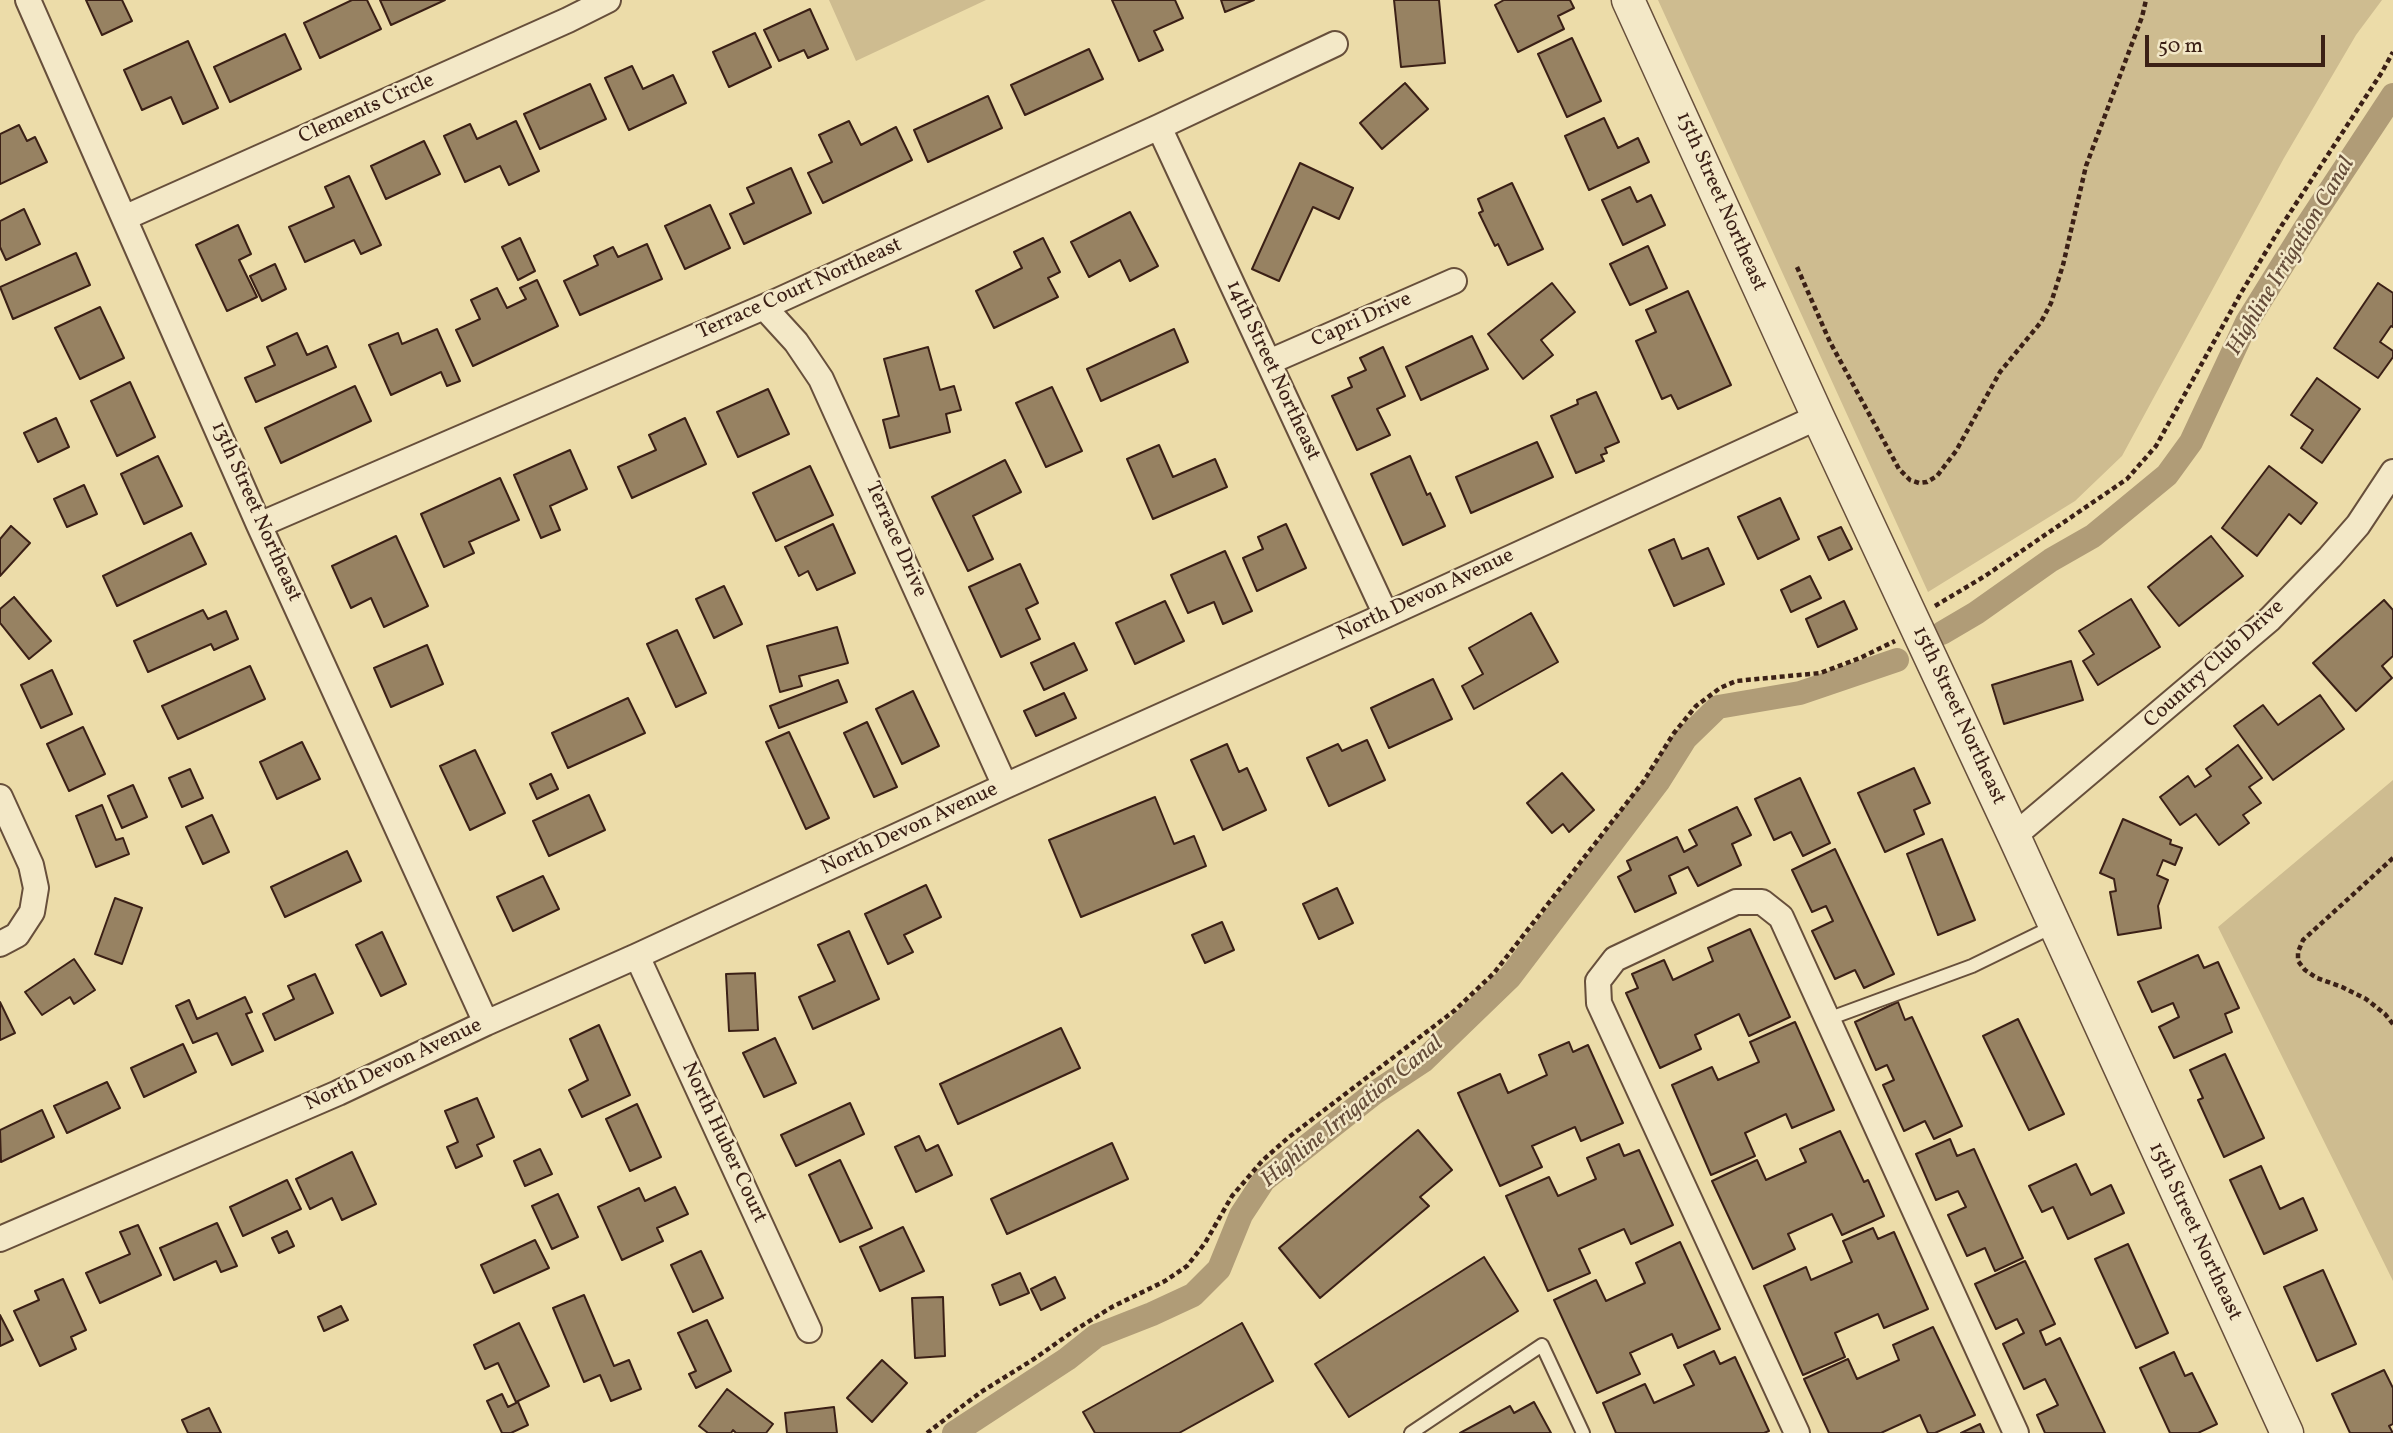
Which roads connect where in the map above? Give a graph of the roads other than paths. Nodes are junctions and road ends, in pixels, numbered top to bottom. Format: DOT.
graph roads {
  1 [pos="28,0"];
  2 [pos="608,0"];
  3 [pos="1628,0"];
  4 [pos="1335,44"];
  5 [pos="1159,127"];
  6 [pos="124,218"];
  7 [pos="1454,281"];
  8 [pos="764,307"];
  9 [pos="1269,362"];
  10 [pos="1818,416"];
  11 [pos="2393,472"];
  12 [pos="259,525"];
  13 [pos="1386,615"];
  14 [pos="1005,786"];
  15 [pos="0,797"];
  16 [pos="2014,836"];
  17 [pos="2054,926"];
  18 [pos="0,944"];
  19 [pos="637,956"];
  20 [pos="1828,1020"];
  21 [pos="486,1023"];
  22 [pos="0,1239"];
  23 [pos="808,1330"];
  24 [pos="1411,1433"];
  25 [pos="1583,1433"];
  26 [pos="1797,1433"];
  27 [pos="2016,1433"];
  28 [pos="2287,1433"];
  1 -- 6 [label="street, 13th Street Northeast"];
  2 -- 6 [label="street, Clements Circle"];
  3 -- 10 [label="street, 15th Street Northeast"];
  4 -- 5 [label="street, Terrace Court Northeast"];
  5 -- 8 [label="street, Terrace Court Northeast"];
  5 -- 9 [label="street, 14th Street Northeast"];
  6 -- 12 [label="street, 13th Street Northeast"];
  7 -- 9 [label="street, Capri Drive"];
  8 -- 12 [label="street, Terrace Court Northeast"];
  8 -- 14 [label="street, Terrace Drive"];
  9 -- 13 [label="street, 14th Street Northeast"];
  10 -- 13 [label="street, North Devon Avenue"];
  10 -- 16 [label="street, 15th Street Northeast"];
  11 -- 16 [label="street, Country Club Drive"];
  12 -- 21 [label="street, 13th Street Northeast"];
  13 -- 14 [label="street, North Devon Avenue"];
  14 -- 19 [label="street, North Devon Avenue"];
  15 -- 18 [label="street"];
  16 -- 17 [label="street, 15th Street Northeast"];
  17 -- 20 [label="lane"];
  17 -- 28 [label="street, 15th Street Northeast"];
  19 -- 21 [label="street, North Devon Avenue"];
  19 -- 23 [label="street, North Huber Court"];
  20 -- 26 [label="street"];
  20 -- 27 [label="street"];
  21 -- 22 [label="street, North Devon Avenue"];
  24 -- 25 [label="lane"];
}
